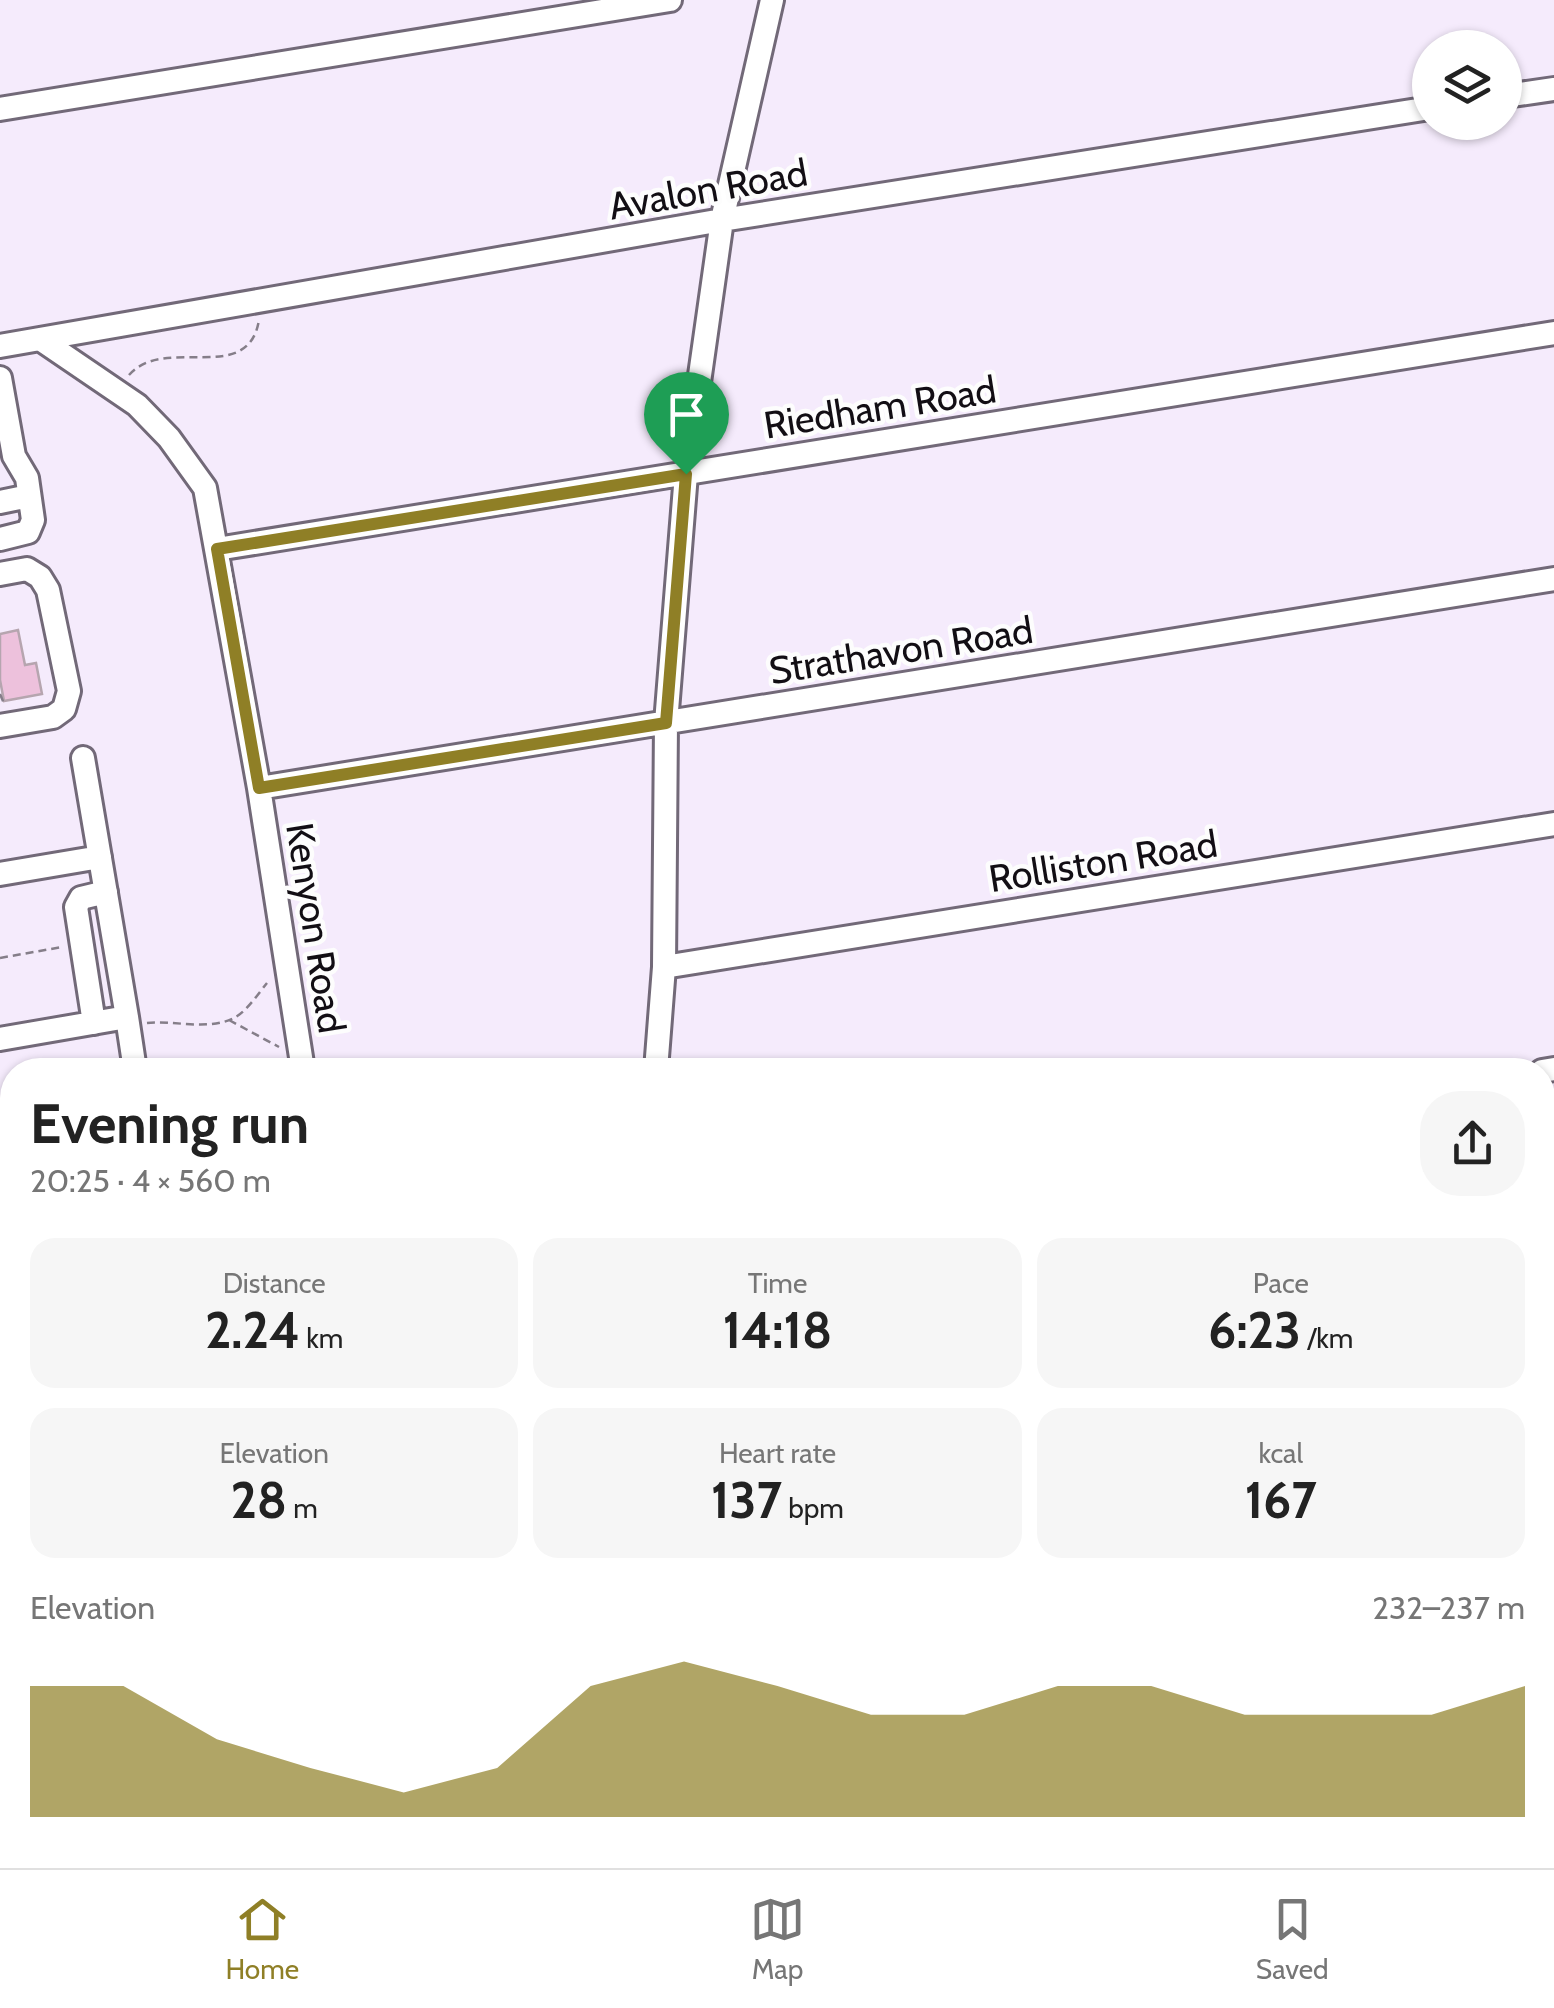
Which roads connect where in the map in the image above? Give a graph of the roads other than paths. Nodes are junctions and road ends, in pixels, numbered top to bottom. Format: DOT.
graph roads {
  1 [pos="670,0"];
  2 [pos="772,0"];
  3 [pos="1554,89"];
  4 [pos="1522,94"];
  5 [pos="0,109"];
  6 [pos="1412,111"];
  7 [pos="722,220"];
  8 [pos="1554,333"];
  9 [pos="40,339"];
  10 [pos="0,346"];
  11 [pos="0,378"];
  12 [pos="686,474"];
  13 [pos="29,496"];
  14 [pos="0,502"];
  15 [pos="0,539"];
  16 [pos="217,549"];
  17 [pos="0,574"];
  18 [pos="1554,579"];
  19 [pos="666,723"];
  20 [pos="0,726"];
  21 [pos="84,758"];
  22 [pos="259,788"];
  23 [pos="1554,824"];
  24 [pos="100,858"];
  25 [pos="0,874"];
  26 [pos="106,892"];
  27 [pos="664,967"];
  28 [pos="134,1020"];
  29 [pos="94,1023"];
  30 [pos="0,1039"];
  31 [pos="135,1058"];
  32 [pos="302,1058"];
  33 [pos="657,1058"];
  1 -- 5 [label="street"];
  2 -- 7 [label="street"];
  3 -- 4 [label="street"];
  6 -- 7 [label="street, Avalon Road"];
  7 -- 9 [label="street, Avalon Road"];
  7 -- 12 [label="street"];
  8 -- 12 [label="street, Riedham Road"];
  9 -- 10 [label="street, Avalon Road"];
  9 -- 16 [label="street, Kenyon Road"];
  11 -- 13 [label="street"];
  12 -- 16 [label="street, Riedham Road"];
  12 -- 19 [label="street"];
  13 -- 14 [label="street"];
  13 -- 15 [label="street"];
  16 -- 22 [label="street, Kenyon Road"];
  17 -- 20 [label="street"];
  18 -- 19 [label="street, Strathavon Road"];
  19 -- 22 [label="street, Strathavon Road"];
  19 -- 27 [label="street"];
  21 -- 24 [label="street"];
  22 -- 32 [label="street, Kenyon Road"];
  23 -- 27 [label="street, Rolliston Road"];
  24 -- 25 [label="street"];
  24 -- 26 [label="street"];
  26 -- 28 [label="street"];
  26 -- 29 [label="street"];
  27 -- 33 [label="street"];
  28 -- 29 [label="street"];
  28 -- 31 [label="street"];
  29 -- 30 [label="street"];
}
